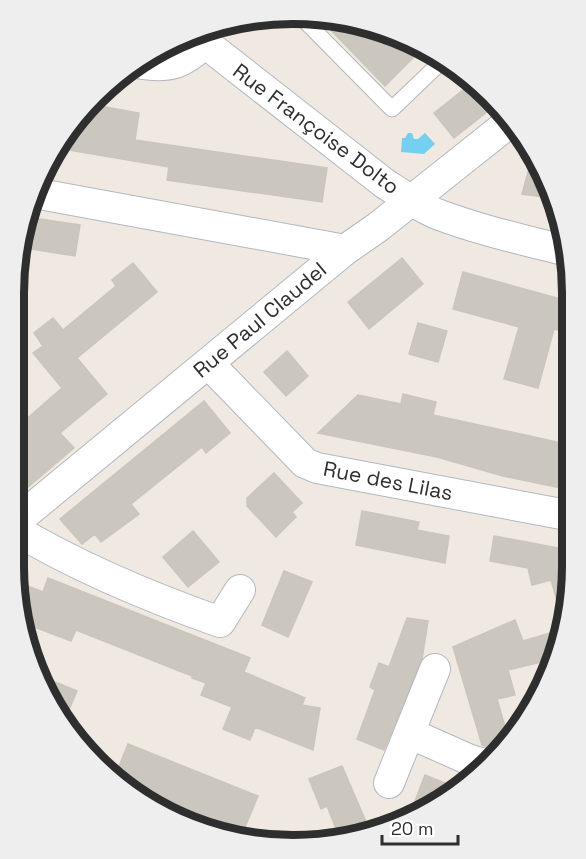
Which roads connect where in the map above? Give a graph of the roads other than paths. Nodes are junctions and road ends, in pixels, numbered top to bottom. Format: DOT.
graph roads {
  1 [pos="309,25"];
  2 [pos="202,40"];
  3 [pos="198,41"];
  4 [pos="150,65"];
  5 [pos="437,66"];
  6 [pos="504,127"];
  7 [pos="42,195"];
  8 [pos="411,201"];
  9 [pos="558,249"];
  10 [pos="345,250"];
  11 [pos="209,364"];
  12 [pos="562,514"];
  13 [pos="24,515"];
  14 [pos="24,535"];
  15 [pos="240,590"];
  16 [pos="435,669"];
  17 [pos="410,733"];
  18 [pos="477,762"];
  19 [pos="389,783"];
  1 -- 5 [label="lane"];
  2 -- 8 [label="street, Rue Françoise Dolto"];
  3 -- 4 [label="street"];
  6 -- 8 [label="street, Rue Paul Claudel"];
  7 -- 10 [label="street"];
  8 -- 9 [label="street, Rue Françoise Dolto"];
  8 -- 10 [label="street, Rue Paul Claudel"];
  10 -- 11 [label="street, Rue Paul Claudel"];
  11 -- 12 [label="street, Rue des Lilas"];
  11 -- 13 [label="street, Rue Paul Claudel"];
  14 -- 15 [label="street"];
  16 -- 17 [label="street"];
  17 -- 18 [label="street"];
  17 -- 19 [label="street"];
}
